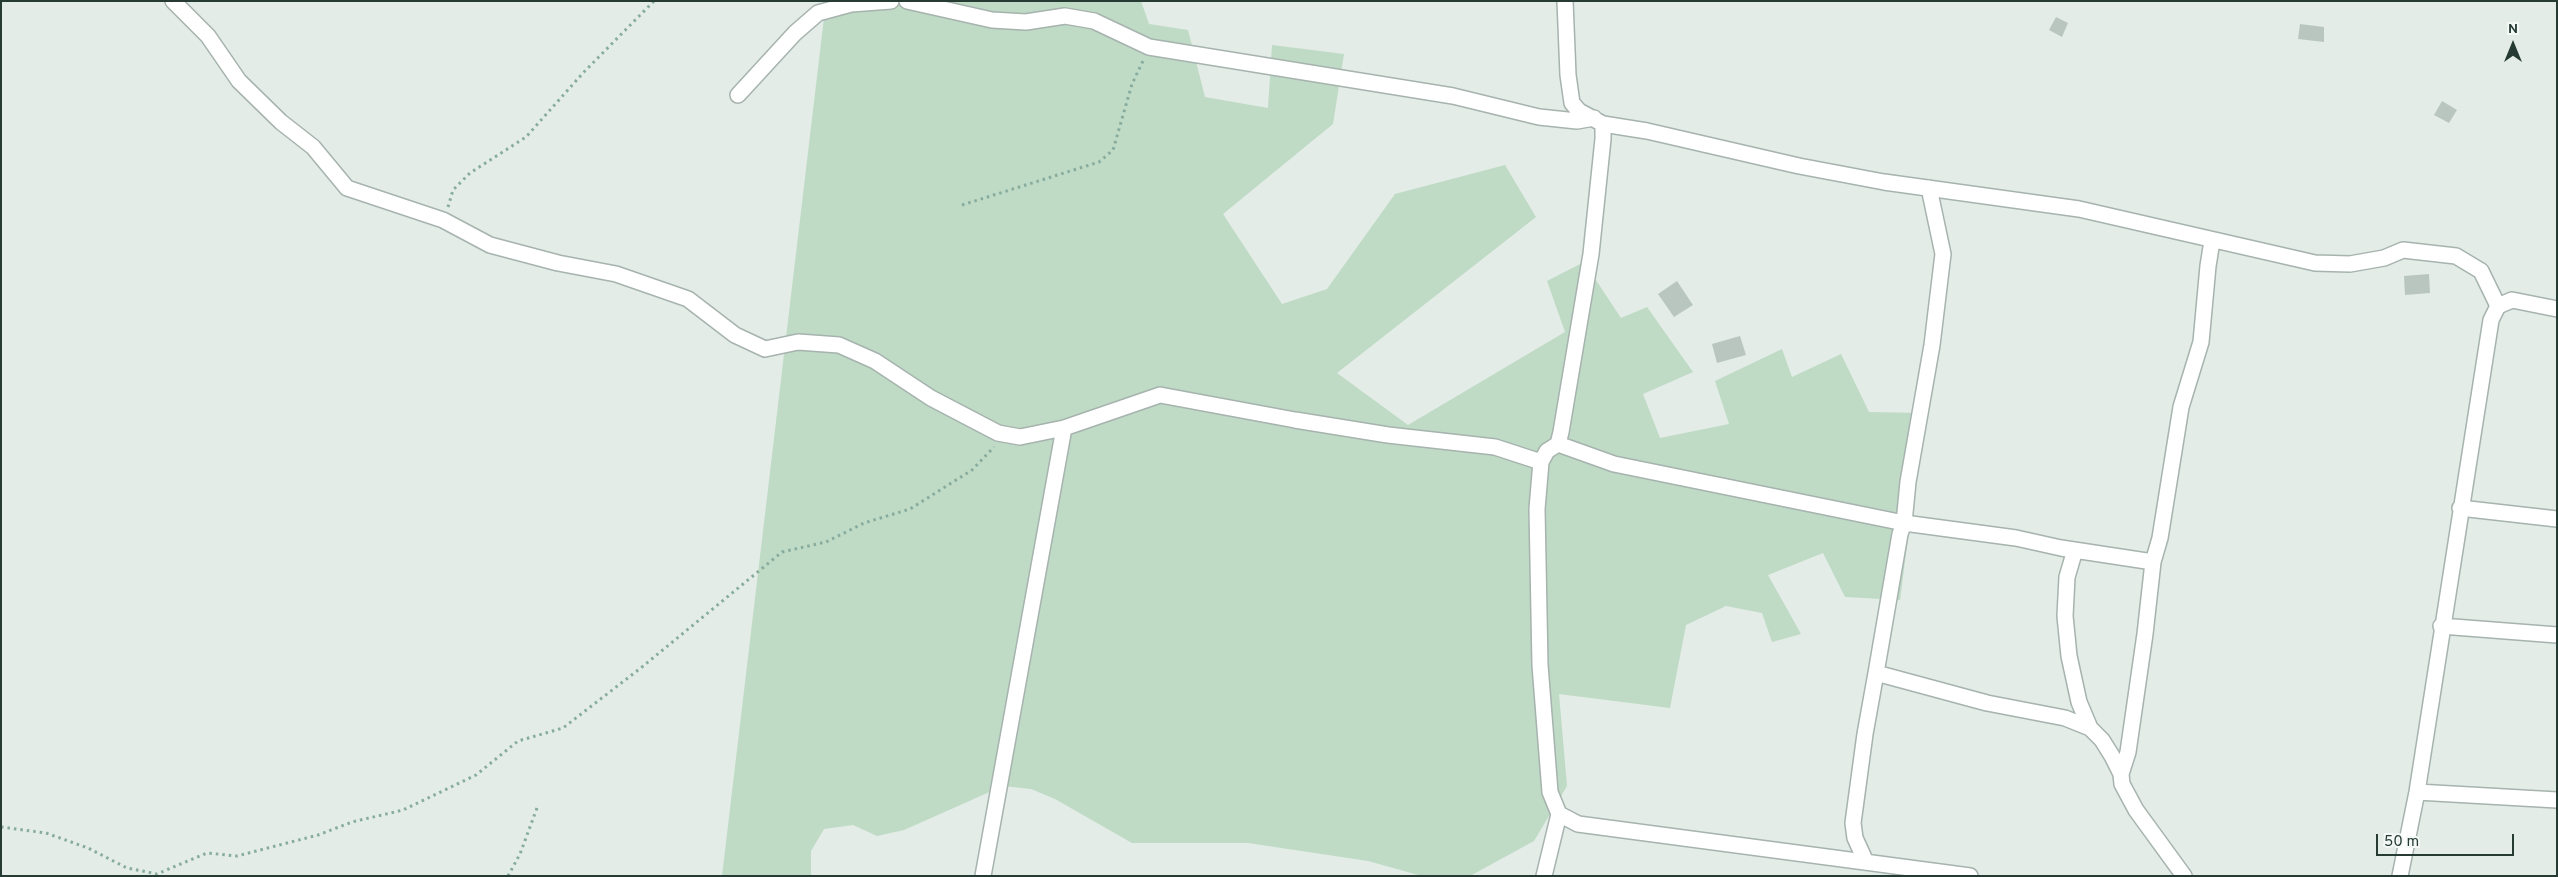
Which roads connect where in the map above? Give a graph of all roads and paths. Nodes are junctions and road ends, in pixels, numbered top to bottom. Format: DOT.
graph roads {
  1 [pos="173,1"];
  2 [pos="654,1"];
  3 [pos="891,1"];
  4 [pos="907,1"];
  5 [pos="1565,1"];
  6 [pos="1149,46"];
  7 [pos="738,95"];
  8 [pos="1598,121"];
  9 [pos="1929,188"];
  10 [pos="962,205"];
  11 [pos="443,220"];
  12 [pos="2212,241"];
  13 [pos="2498,306"];
  14 [pos="2557,309"];
  15 [pos="1064,428"];
  16 [pos="1007,435"];
  17 [pos="1558,444"];
  18 [pos="1541,462"];
  19 [pos="2460,508"];
  20 [pos="2557,519"];
  21 [pos="1904,523"];
  22 [pos="2075,550"];
  23 [pos="2153,562"];
  24 [pos="2441,626"];
  25 [pos="2557,636"];
  26 [pos="1876,673"];
  27 [pos="2090,728"];
  28 [pos="2120,774"];
  29 [pos="2417,792"];
  30 [pos="2557,800"];
  31 [pos="537,808"];
  32 [pos="1559,814"];
  33 [pos="1,827"];
  34 [pos="1866,862"];
  35 [pos="508,876"];
  36 [pos="983,876"];
  37 [pos="1544,876"];
  38 [pos="1970,876"];
  39 [pos="2184,876"];
  40 [pos="2400,876"];
  1 -- 11 [label="street"];
  2 -- 11 [label="path"];
  3 -- 7 [label="street"];
  4 -- 6 [label="street"];
  5 -- 8 [label="street"];
  6 -- 8 [label="street"];
  6 -- 10 [label="path"];
  8 -- 9 [label="street"];
  8 -- 17 [label="street"];
  9 -- 12 [label="street"];
  9 -- 21 [label="street"];
  11 -- 16 [label="street"];
  12 -- 13 [label="street"];
  12 -- 23 [label="street"];
  13 -- 14 [label="street"];
  13 -- 19 [label="street"];
  15 -- 16 [label="street"];
  15 -- 18 [label="street"];
  15 -- 36 [label="street"];
  16 -- 33 [label="path"];
  17 -- 18 [label="street"];
  17 -- 21 [label="street"];
  18 -- 32 [label="street"];
  19 -- 20 [label="street"];
  19 -- 24 [label="street"];
  21 -- 22 [label="street"];
  21 -- 26 [label="street"];
  22 -- 23 [label="street"];
  22 -- 27 [label="street"];
  23 -- 28 [label="street"];
  24 -- 25 [label="street"];
  24 -- 29 [label="street"];
  26 -- 27 [label="street"];
  26 -- 34 [label="street"];
  27 -- 28 [label="street"];
  28 -- 39 [label="street"];
  29 -- 30 [label="street"];
  29 -- 40 [label="street"];
  31 -- 35 [label="path"];
  32 -- 34 [label="street"];
  32 -- 37 [label="street"];
  34 -- 38 [label="street"];
}
